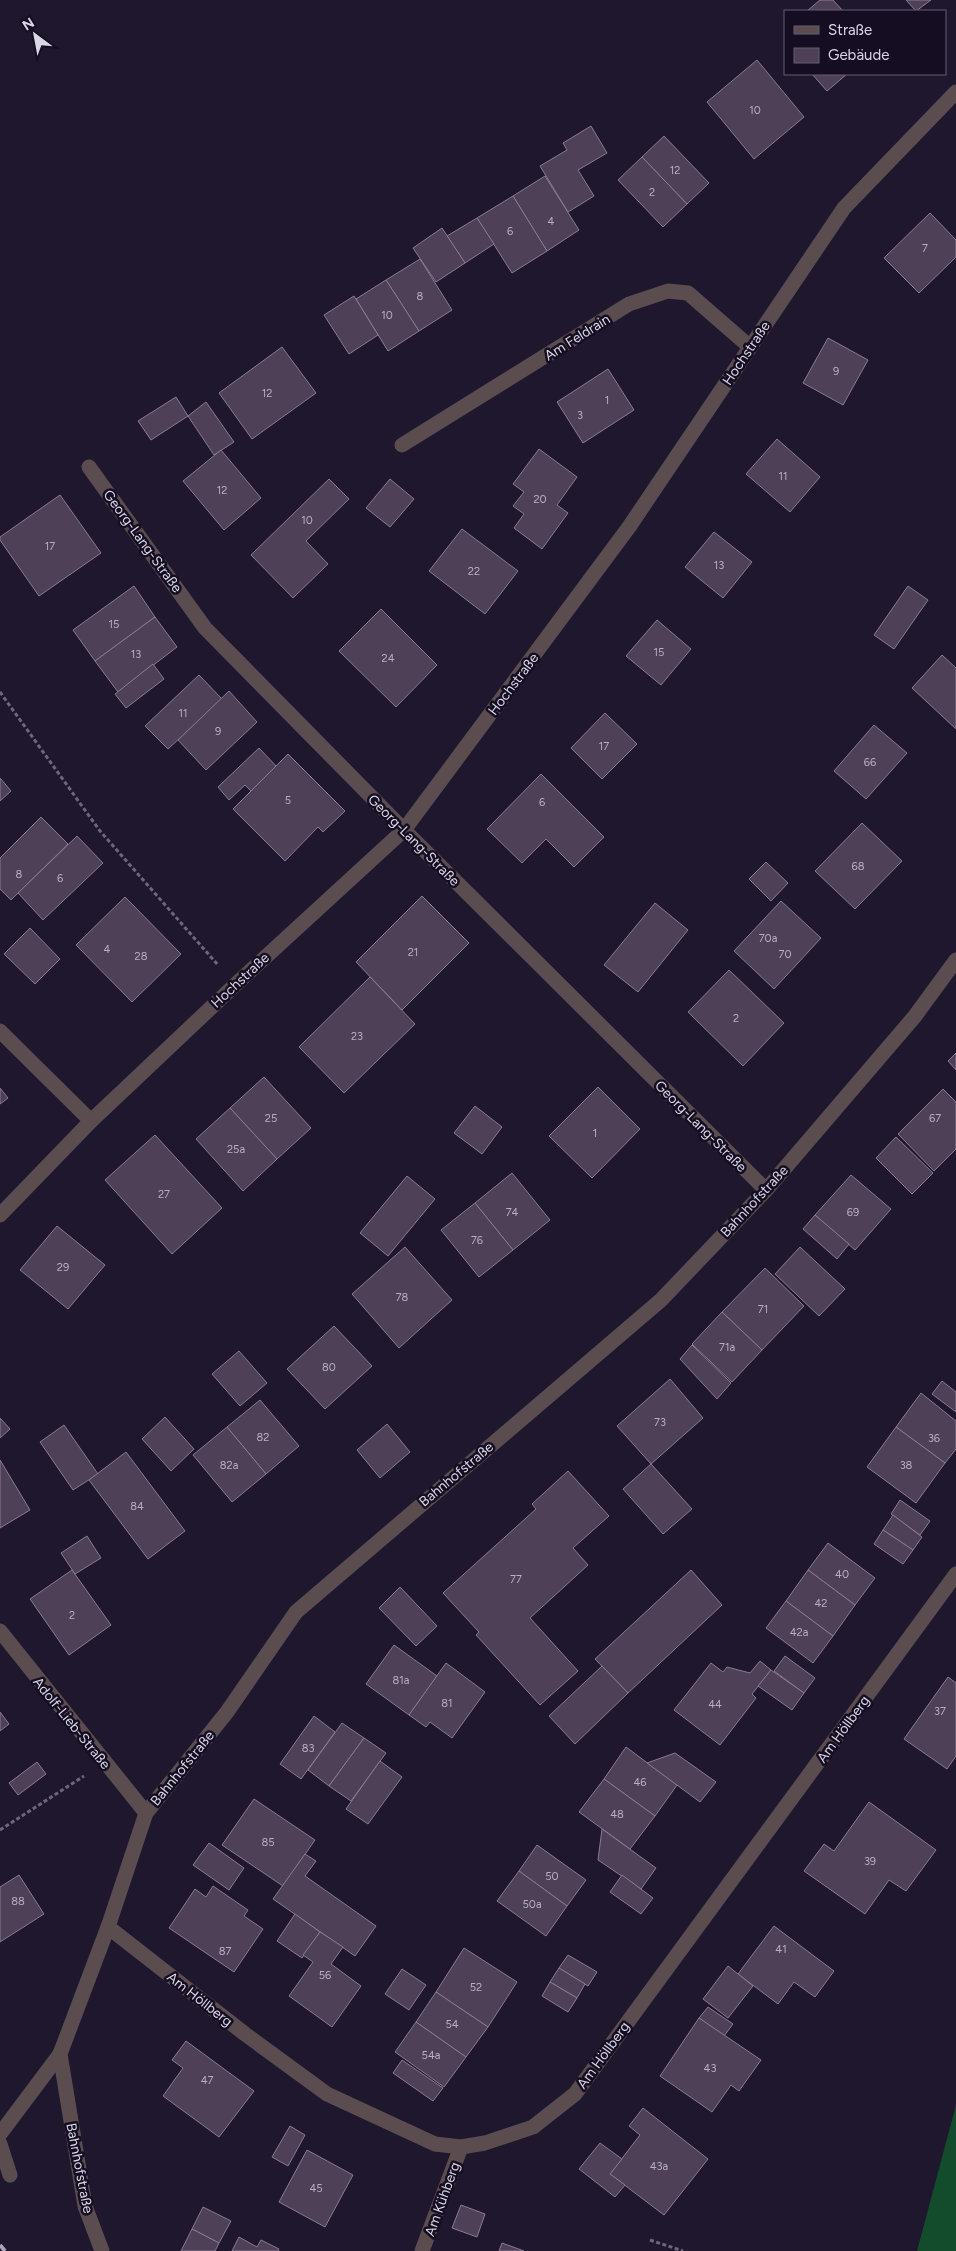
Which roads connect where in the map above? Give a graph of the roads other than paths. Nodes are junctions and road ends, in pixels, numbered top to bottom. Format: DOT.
graph roads {
  1 [pos="956,92"];
  2 [pos="750,347"];
  3 [pos="402,446"];
  4 [pos="89,467"];
  5 [pos="404,830"];
  6 [pos="956,960"];
  7 [pos="0,1031"];
  8 [pos="92,1121"];
  9 [pos="766,1190"];
  10 [pos="0,1216"];
  11 [pos="956,1574"];
  12 [pos="0,1631"];
  13 [pos="146,1813"];
  14 [pos="108,1927"];
  15 [pos="60,2054"];
  16 [pos="0,2134"];
  17 [pos="0,2144"];
  18 [pos="461,2147"];
  19 [pos="10,2175"];
  20 [pos="102,2251"];
  21 [pos="422,2251"];
  1 -- 2 [label="street, Hochstraße"];
  2 -- 3 [label="street, Am Feldrain"];
  2 -- 5 [label="street, Hochstraße"];
  4 -- 5 [label="street, Georg-Lang-Straße"];
  5 -- 8 [label="street, Hochstraße"];
  5 -- 9 [label="street, Georg-Lang-Straße"];
  6 -- 9 [label="street, Bahnhofstraße"];
  7 -- 8 [label="street"];
  8 -- 10 [label="street, Hochstraße"];
  9 -- 13 [label="street, Bahnhofstraße"];
  11 -- 18 [label="street, Am Höllberg"];
  12 -- 13 [label="street, Adolf-Lieb-Straße"];
  13 -- 14 [label="street, Bahnhofstraße"];
  14 -- 15 [label="street, Bahnhofstraße"];
  14 -- 18 [label="street, Am Höllberg"];
  15 -- 16 [label="street, Bahnhofstraße"];
  15 -- 20 [label="street, Bahnhofstraße"];
  17 -- 19 [label="street"];
  18 -- 21 [label="street, Am Kühberg"];
}
